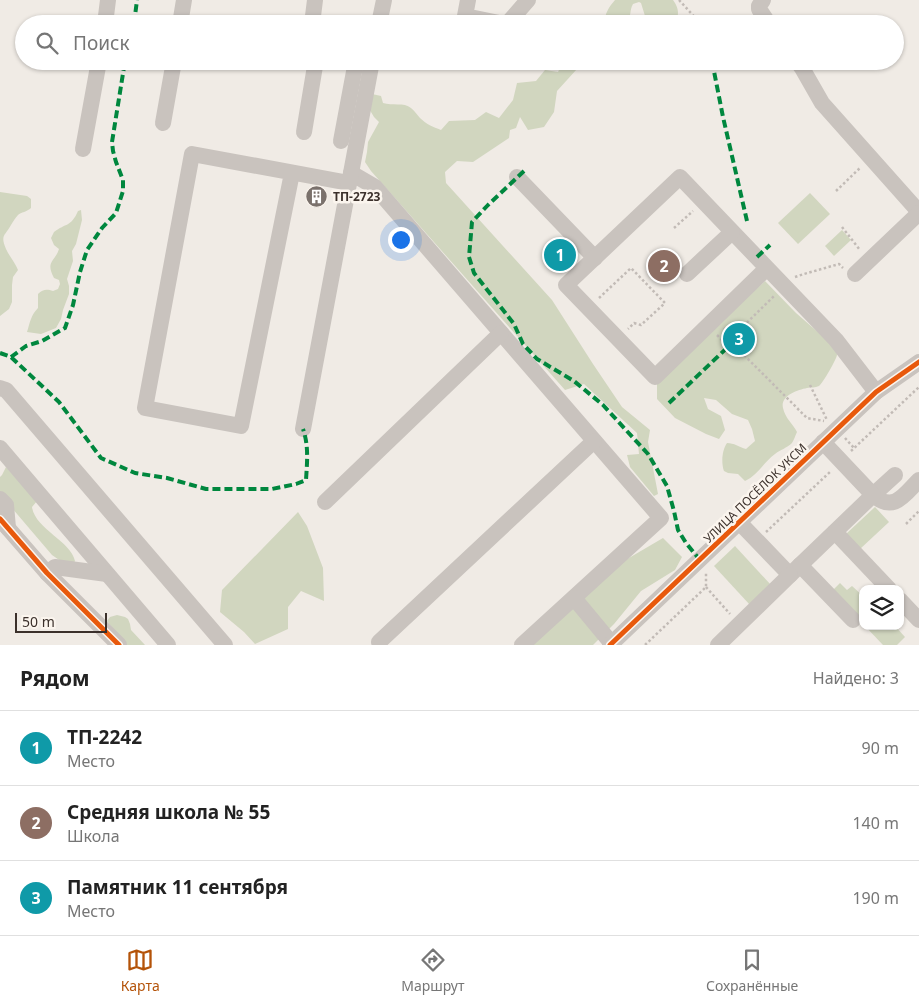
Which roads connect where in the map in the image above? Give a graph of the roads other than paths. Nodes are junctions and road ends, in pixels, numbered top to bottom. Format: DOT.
graph roads {
  1 [pos="108,0"];
  2 [pos="184,0"];
  3 [pos="315,0"];
  4 [pos="384,0"];
  5 [pos="468,0"];
  6 [pos="528,0"];
  7 [pos="763,0"];
  8 [pos="106,15"];
  9 [pos="182,15"];
  10 [pos="313,15"];
  11 [pos="381,15"];
  12 [pos="465,15"];
  13 [pos="514,15"];
  14 [pos="763,15"];
  15 [pos="97,70"];
  16 [pos="172,70"];
  17 [pos="314,70"];
  18 [pos="354,70"];
  19 [pos="370,70"];
  20 [pos="802,70"];
  21 [pos="163,123"];
  22 [pos="304,132"];
  23 [pos="341,142"];
  24 [pos="84,149"];
  25 [pos="292,173"];
  26 [pos="517,177"];
  27 [pos="350,178"];
  28 [pos="919,212"];
  29 [pos="732,232"];
  30 [pos="595,258"];
  31 [pos="767,268"];
  32 [pos="687,274"];
  33 [pos="855,274"];
  34 [pos="501,333"];
  35 [pos="919,362"];
  36 [pos="0,388"];
  37 [pos="876,392"];
  38 [pos="303,429"];
  39 [pos="594,441"];
  40 [pos="823,442"];
  41 [pos="0,448"];
  42 [pos="895,475"];
  43 [pos="919,480"];
  44 [pos="873,496"];
  45 [pos="0,499"];
  46 [pos="325,502"];
  47 [pos="2,521"];
  48 [pos="739,522"];
  49 [pos="835,532"];
  50 [pos="795,570"];
  51 [pos="47,573"];
  52 [pos="108,574"];
  53 [pos="885,585"];
  54 [pos="574,598"];
  55 [pos="904,604"];
  56 [pos="852,620"];
  57 [pos="919,620"];
  58 [pos="378,642"];
  59 [pos="119,645"];
  60 [pos="168,645"];
  61 [pos="225,645"];
  62 [pos="522,645"];
  63 [pos="612,645"];
  64 [pos="718,645"];
  1 -- 8 [label="street"];
  2 -- 9 [label="street"];
  3 -- 10 [label="street"];
  4 -- 11 [label="street"];
  5 -- 12 [label="street"];
  6 -- 13 [label="street"];
  7 -- 14 [label="street"];
  15 -- 24 [label="street"];
  16 -- 21 [label="street"];
  17 -- 22 [label="street"];
  18 -- 23 [label="street"];
  19 -- 27 [label="street"];
  20 -- 28 [label="street"];
  25 -- 25 [label="street"];
  25 -- 27 [label="street"];
  26 -- 30 [label="street"];
  27 -- 34 [label="street"];
  27 -- 38 [label="street"];
  28 -- 33 [label="street"];
  29 -- 30 [label="street"];
  29 -- 31 [label="street"];
  29 -- 32 [label="street"];
  30 -- 31 [label="street"];
  31 -- 37 [label="street"];
  34 -- 39 [label="street"];
  34 -- 46 [label="street"];
  35 -- 37 [label="street, УЛИЦА ПОСЁЛОК УКСМ"];
  36 -- 61 [label="street"];
  37 -- 40 [label="street, УЛИЦА ПОСЁЛОК УКСМ"];
  39 -- 54 [label="street"];
  39 -- 58 [label="street"];
  40 -- 44 [label="street"];
  40 -- 48 [label="street, УЛИЦА ПОСЁЛОК УКСМ"];
  41 -- 52 [label="street"];
  42 -- 44 [label="street"];
  43 -- 44 [label="street"];
  44 -- 49 [label="street"];
  45 -- 47 [label="street"];
  47 -- 51 [label="street"];
  48 -- 50 [label="street"];
  48 -- 63 [label="street, УЛИЦА ПОСЁЛОК УКСМ"];
  49 -- 50 [label="street"];
  49 -- 53 [label="street"];
  50 -- 56 [label="street"];
  50 -- 64 [label="street"];
  51 -- 52 [label="street"];
  51 -- 59 [label="street"];
  52 -- 60 [label="street"];
  54 -- 62 [label="street"];
  54 -- 63 [label="street"];
  55 -- 57 [label="street"];
}
